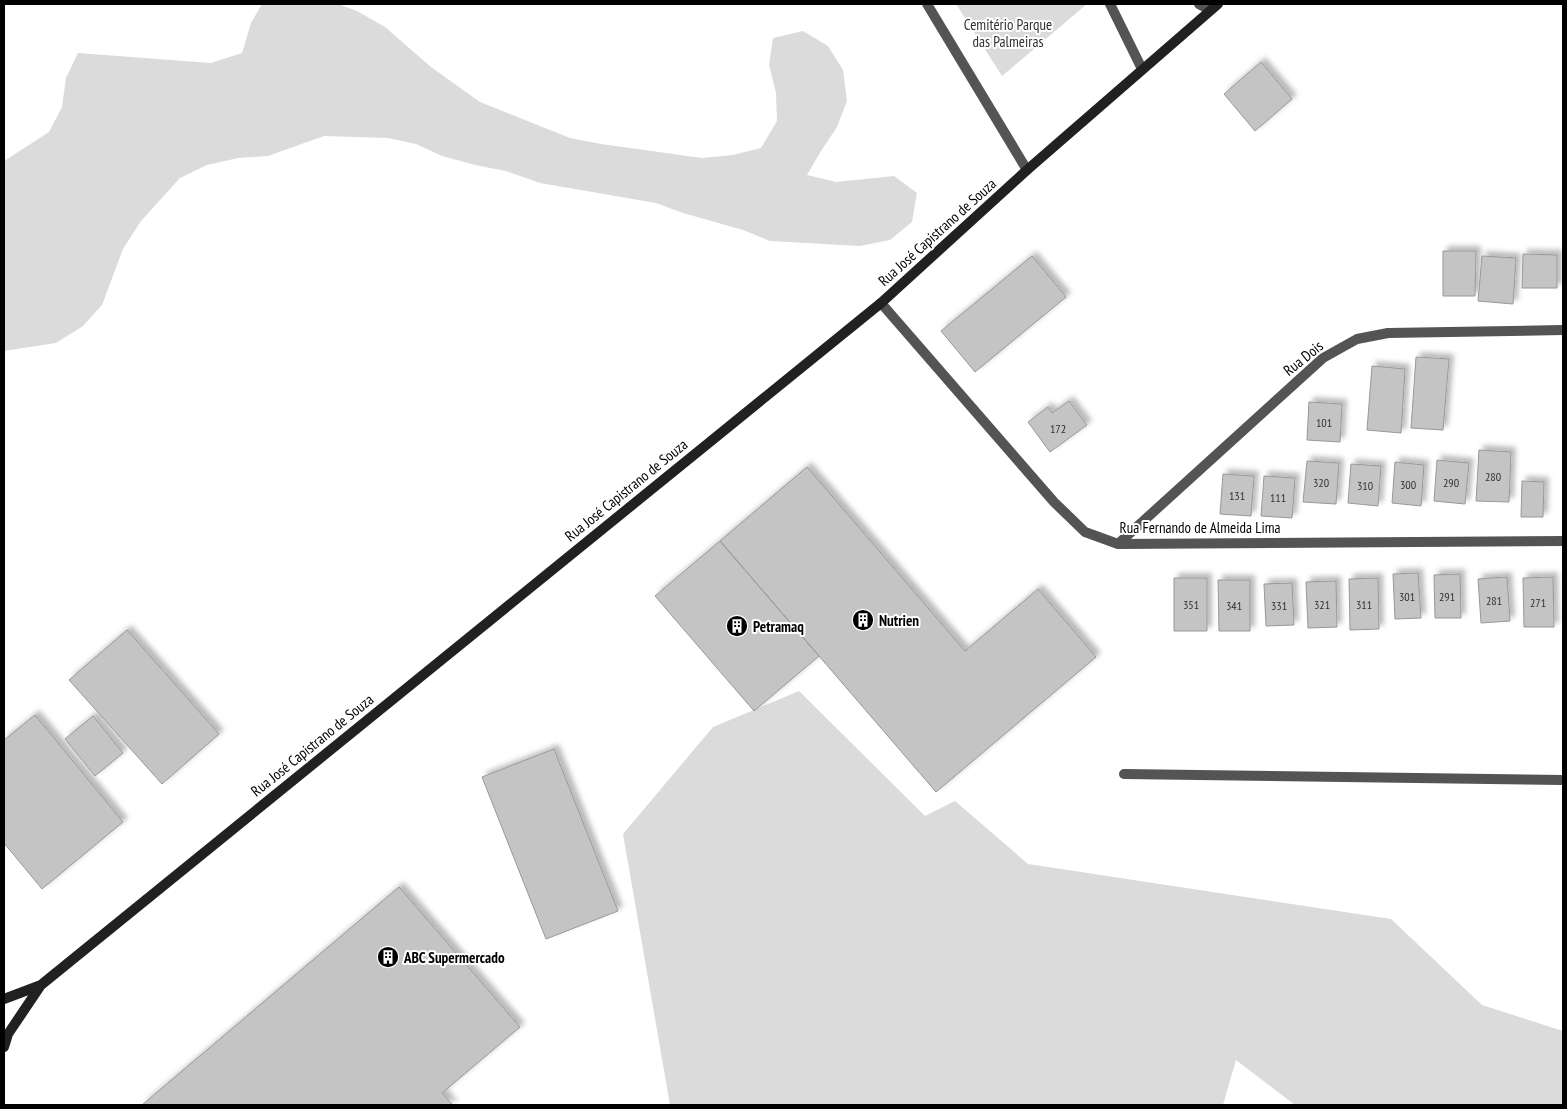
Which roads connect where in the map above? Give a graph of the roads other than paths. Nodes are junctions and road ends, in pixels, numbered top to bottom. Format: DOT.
graph roads {
  1 [pos="927,4"];
  2 [pos="1110,4"];
  3 [pos="1199,4"];
  4 [pos="1214,7"];
  5 [pos="1142,69"];
  6 [pos="1026,170"];
  7 [pos="881,303"];
  8 [pos="1563,330"];
  9 [pos="1563,541"];
  10 [pos="1118,544"];
  11 [pos="1124,774"];
  12 [pos="1563,780"];
  13 [pos="40,985"];
  14 [pos="4,999"];
  15 [pos="4,1047"];
  1 -- 6 [label="street"];
  2 -- 5 [label="street"];
  3 -- 4 [label="street"];
  4 -- 5 [label="main road, Rua José Capistrano de Souza"];
  5 -- 6 [label="main road, Rua José Capistrano de Souza"];
  6 -- 7 [label="main road, Rua José Capistrano de Souza"];
  7 -- 10 [label="street, Rua Fernando de Almeida Lima"];
  7 -- 13 [label="main road, Rua José Capistrano de Souza"];
  8 -- 10 [label="street, Rua Dois"];
  9 -- 10 [label="street, Rua Fernando de Almeida Lima"];
  11 -- 12 [label="street"];
  13 -- 14 [label="main road, Rua José Capistrano de Souza"];
  13 -- 15 [label="main road, Rua José Capistrano de Souza"];
}
